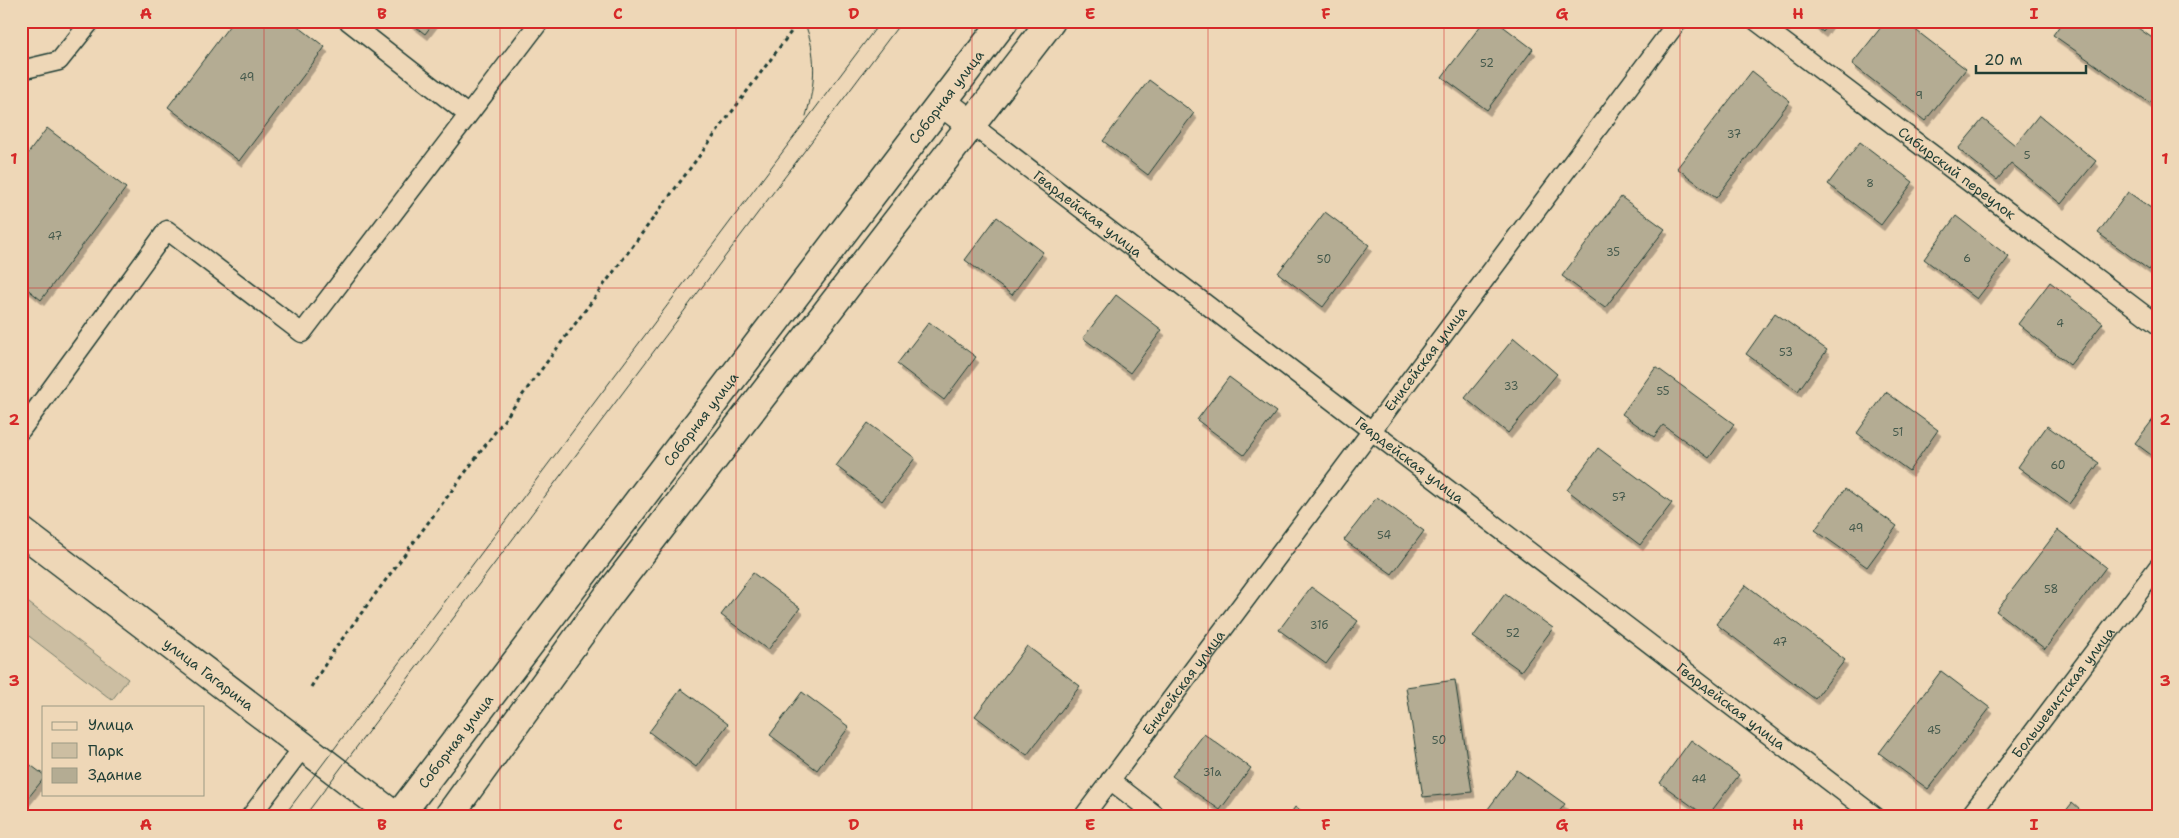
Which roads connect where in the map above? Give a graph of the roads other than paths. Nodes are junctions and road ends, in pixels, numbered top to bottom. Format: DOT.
graph roads {
  1 [pos="91,21"];
  2 [pos="348,21"];
  3 [pos="540,21"];
  4 [pos="1004,21"];
  5 [pos="1051,21"];
  6 [pos="1678,21"];
  7 [pos="1756,21"];
  8 [pos="21,70"];
  9 [pos="942,103"];
  10 [pos="467,114"];
  11 [pos="972,125"];
  12 [pos="2158,325"];
  13 [pos="21,430"];
  14 [pos="1371,430"];
  15 [pos="21,531"];
  16 [pos="2158,567"];
  17 [pos="304,746"];
  18 [pos="1110,780"];
  19 [pos="250,817"];
  20 [pos="397,817"];
  21 [pos="448,817"];
  22 [pos="1083,817"];
  23 [pos="1158,817"];
  24 [pos="1876,817"];
  25 [pos="1969,817"];
  1 -- 8 [label="lane"];
  2 -- 10 [label="lane"];
  3 -- 10 [label="lane"];
  4 -- 9 [label="main road, Соборная улица"];
  5 -- 11 [label="main road"];
  6 -- 14 [label="lane, Енисейская улица"];
  7 -- 12 [label="lane, Сибирский переулок"];
  9 -- 11 [label="main road, Гвардейская улица"];
  9 -- 20 [label="main road, Соборная улица"];
  10 -- 13 [label="lane"];
  11 -- 14 [label="lane, Гвардейская улица"];
  11 -- 21 [label="main road"];
  14 -- 18 [label="lane, Енисейская улица"];
  14 -- 24 [label="lane, Гвардейская улица"];
  15 -- 17 [label="main road, улица Гагарина"];
  16 -- 25 [label="lane, Большевистская улица"];
  17 -- 19 [label="lane"];
  17 -- 20 [label="main road, улица Гагарина"];
  18 -- 22 [label="lane, Енисейская улица"];
  18 -- 23 [label="lane"];
}
